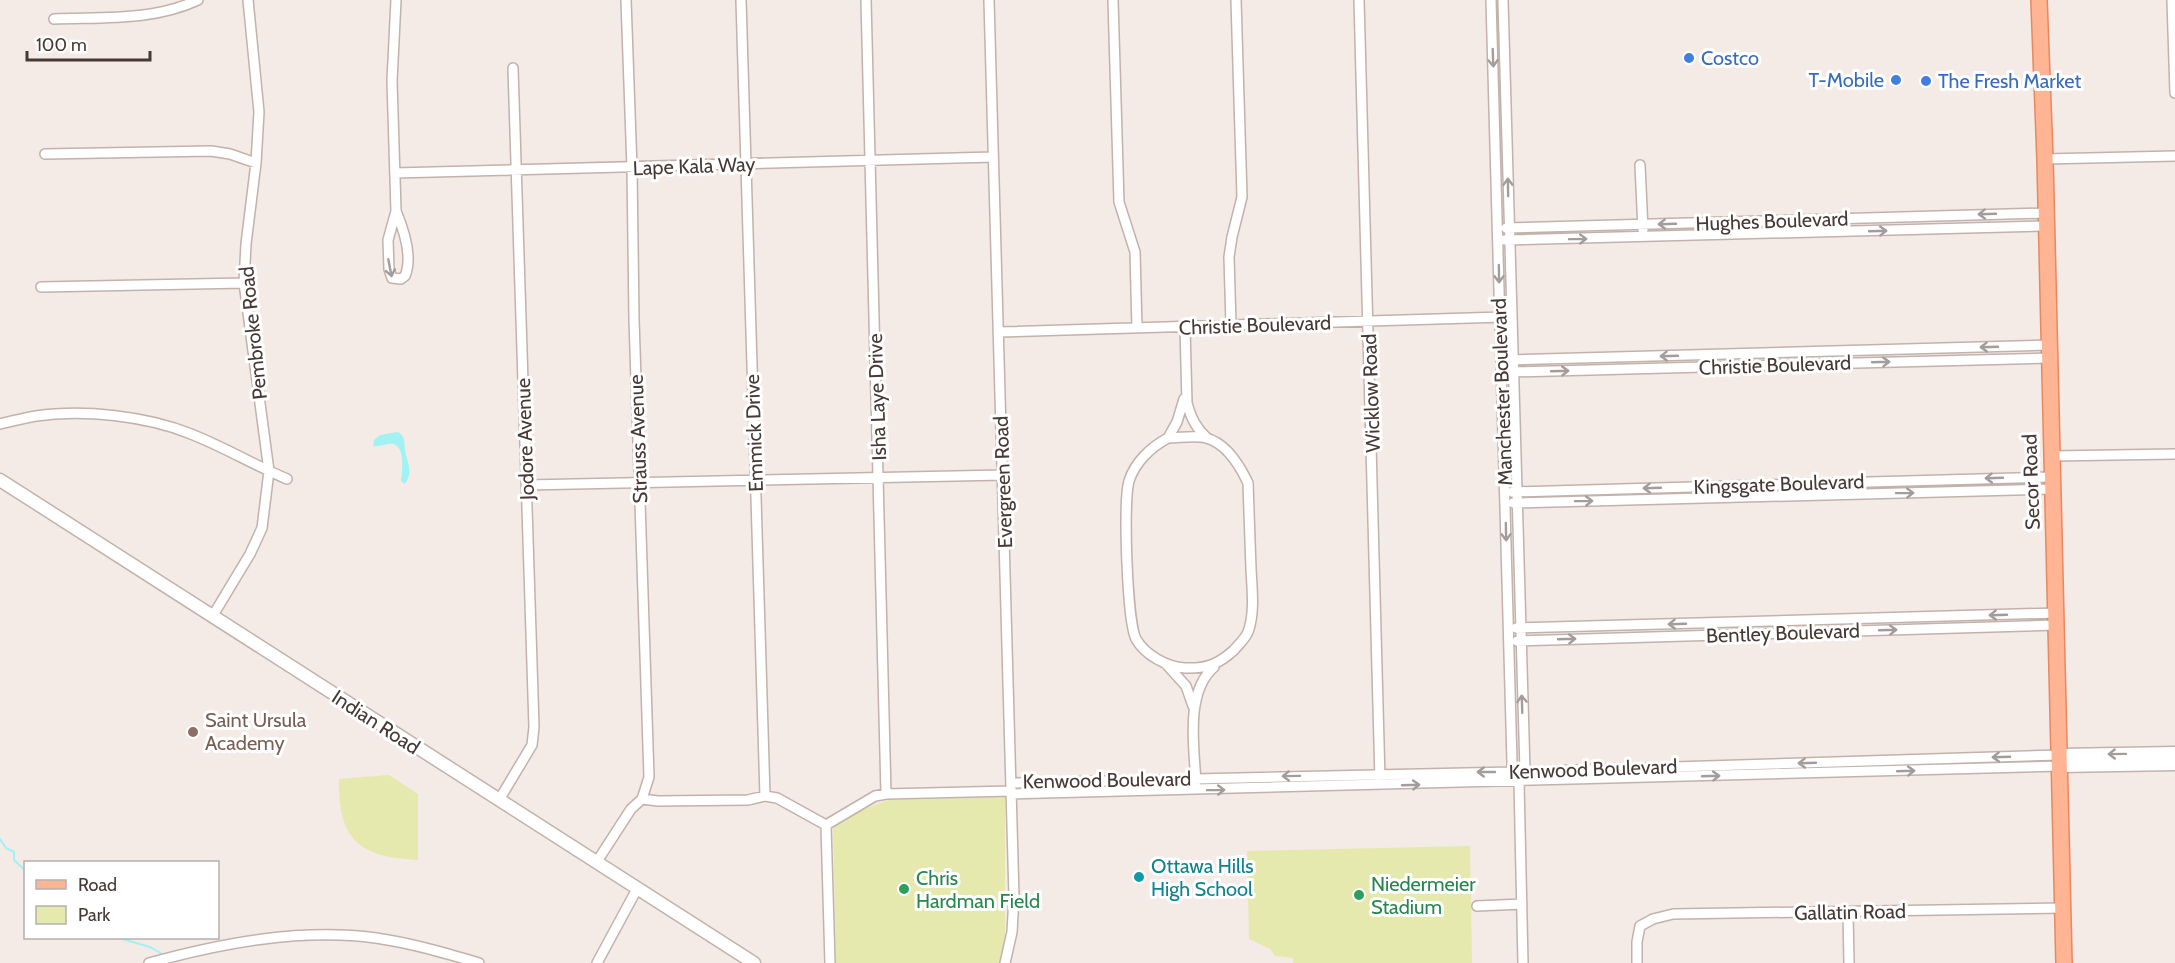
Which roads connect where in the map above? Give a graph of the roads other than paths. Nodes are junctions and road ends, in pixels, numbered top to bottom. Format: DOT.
graph roads {
  1 [pos="198,0"];
  2 [pos="248,0"];
  3 [pos="396,0"];
  4 [pos="626,0"];
  5 [pos="741,0"];
  6 [pos="866,0"];
  7 [pos="989,0"];
  8 [pos="1113,0"];
  9 [pos="1236,0"];
  10 [pos="1359,0"];
  11 [pos="1491,0"];
  12 [pos="1503,0"];
  13 [pos="2039,0"];
  14 [pos="2172,0"];
  15 [pos="54,19"];
  16 [pos="513,68"];
  17 [pos="2175,93"];
  18 [pos="45,154"];
  19 [pos="2175,156"];
  20 [pos="993,157"];
  21 [pos="2045,159"];
  22 [pos="870,162"];
  23 [pos="256,163"];
  24 [pos="746,164"];
  25 [pos="1640,165"];
  26 [pos="632,168"];
  27 [pos="516,171"];
  28 [pos="395,173"];
  29 [pos="396,211"];
  30 [pos="2046,219"];
  31 [pos="1643,224"];
  32 [pos="1509,228"];
  33 [pos="1498,229"];
  34 [pos="1643,238"];
  35 [pos="1510,240"];
  36 [pos="1498,241"];
  37 [pos="244,283"];
  38 [pos="41,287"];
  39 [pos="1500,317"];
  40 [pos="1512,317"];
  41 [pos="1369,321"];
  42 [pos="1231,325"];
  43 [pos="1185,327"];
  44 [pos="1137,328"];
  45 [pos="998,332"];
  46 [pos="2048,352"];
  47 [pos="1501,360"];
  48 [pos="1513,360"];
  49 [pos="1502,372"];
  50 [pos="1513,372"];
  51 [pos="1185,393"];
  52 [pos="0,424"];
  53 [pos="1168,438"];
  54 [pos="1207,438"];
  55 [pos="2175,454"];
  56 [pos="2052,456"];
  57 [pos="269,471"];
  58 [pos="1003,475"];
  59 [pos="879,478"];
  60 [pos="287,479"];
  61 [pos="0,480"];
  62 [pos="756,480"];
  63 [pos="640,483"];
  64 [pos="2053,483"];
  65 [pos="527,485"];
  66 [pos="1505,492"];
  67 [pos="1517,492"];
  68 [pos="1505,503"];
  69 [pos="1517,503"];
  70 [pos="212,617"];
  71 [pos="2056,619"];
  72 [pos="1508,628"];
  73 [pos="1520,628"];
  74 [pos="1521,640"];
  75 [pos="1508,641"];
  76 [pos="1218,664"];
  77 [pos="1167,665"];
  78 [pos="1194,711"];
  79 [pos="2175,753"];
  80 [pos="2060,761"];
  81 [pos="2175,764"];
  82 [pos="1525,771"];
  83 [pos="1512,772"];
  84 [pos="1380,774"];
  85 [pos="1195,778"];
  86 [pos="1519,782"];
  87 [pos="1380,785"];
  88 [pos="1011,789"];
  89 [pos="1196,790"];
  90 [pos="886,794"];
  91 [pos="765,796"];
  92 [pos="642,799"];
  93 [pos="499,800"];
  94 [pos="826,825"];
  95 [pos="596,862"];
  96 [pos="637,889"];
  97 [pos="1522,904"];
  98 [pos="1477,906"];
  99 [pos="2063,908"];
  100 [pos="1848,913"];
  101 [pos="149,963"];
  102 [pos="479,963"];
  103 [pos="597,963"];
  104 [pos="753,963"];
  105 [pos="830,963"];
  106 [pos="1005,963"];
  107 [pos="1523,963"];
  108 [pos="1637,963"];
  109 [pos="1850,963"];
  110 [pos="2064,963"];
  1 -- 15 [label="street"];
  2 -- 23 [label="street, Pembroke Road"];
  3 -- 28 [label="street"];
  4 -- 26 [label="street, Strauss Avenue"];
  5 -- 24 [label="street, Emmick Drive"];
  6 -- 22 [label="street, Isha Laye Drive"];
  7 -- 20 [label="street, Evergreen Road"];
  8 -- 44 [label="street"];
  9 -- 42 [label="street"];
  10 -- 41 [label="street, Wicklow Road"];
  11 -- 33 [label="street, Manchester Boulevard, one-way"];
  32 -- 12 [label="street, Manchester Boulevard, one-way"];
  13 -- 21 [label="main road, Secor Road"];
  14 -- 17 [label="street"];
  16 -- 27 [label="street, Jodore Avenue"];
  18 -- 23 [label="street"];
  19 -- 21 [label="street"];
  20 -- 22 [label="street, Lape Kala Way"];
  20 -- 45 [label="street, Evergreen Road"];
  21 -- 30 [label="main road, Secor Road"];
  22 -- 24 [label="street, Lape Kala Way"];
  22 -- 59 [label="street, Isha Laye Drive"];
  23 -- 37 [label="street, Pembroke Road"];
  24 -- 26 [label="street, Lape Kala Way"];
  24 -- 62 [label="street, Emmick Drive"];
  25 -- 31 [label="street"];
  26 -- 27 [label="street, Lape Kala Way"];
  26 -- 63 [label="street, Strauss Avenue"];
  27 -- 28 [label="street, Lape Kala Way"];
  27 -- 65 [label="street, Jodore Avenue"];
  28 -- 29 [label="street"];
  29 -- 29 [label="street, one-way"];
  30 -- 31 [label="street, Hughes Boulevard, one-way"];
  34 -- 30 [label="street, Hughes Boulevard, one-way"];
  30 -- 46 [label="main road, Secor Road"];
  31 -- 32 [label="street, Hughes Boulevard"];
  31 -- 34 [label="street"];
  32 -- 33 [label="street, Hughes Boulevard"];
  32 -- 35 [label="street, Manchester Boulevard"];
  33 -- 36 [label="street, Manchester Boulevard"];
  35 -- 34 [label="street, Hughes Boulevard, one-way"];
  35 -- 36 [label="street, Hughes Boulevard"];
  35 -- 40 [label="street, Manchester Boulevard"];
  36 -- 39 [label="street, Manchester Boulevard, one-way"];
  37 -- 38 [label="street"];
  37 -- 57 [label="street, Pembroke Road"];
  39 -- 40 [label="street, Christie Boulevard"];
  39 -- 41 [label="street, Christie Boulevard"];
  39 -- 47 [label="street, Manchester Boulevard"];
  40 -- 48 [label="street, Manchester Boulevard"];
  41 -- 42 [label="street, Christie Boulevard"];
  41 -- 84 [label="street, Wicklow Road"];
  42 -- 43 [label="street, Christie Boulevard"];
  43 -- 44 [label="street, Christie Boulevard"];
  43 -- 51 [label="street"];
  44 -- 45 [label="street, Christie Boulevard"];
  45 -- 58 [label="street, Evergreen Road"];
  46 -- 48 [label="street, Christie Boulevard, one-way"];
  50 -- 46 [label="street, Christie Boulevard, one-way"];
  46 -- 56 [label="main road, Secor Road"];
  47 -- 48 [label="street, Christie Boulevard"];
  47 -- 49 [label="street, Manchester Boulevard"];
  48 -- 50 [label="street, Manchester Boulevard"];
  49 -- 50 [label="street, Christie Boulevard"];
  49 -- 66 [label="street, Manchester Boulevard"];
  50 -- 67 [label="street, Manchester Boulevard"];
  51 -- 53 [label="street"];
  51 -- 54 [label="street"];
  52 -- 57 [label="street"];
  53 -- 54 [label="street"];
  53 -- 77 [label="street"];
  54 -- 76 [label="street"];
  55 -- 56 [label="street"];
  56 -- 64 [label="main road, Secor Road"];
  57 -- 60 [label="street"];
  57 -- 70 [label="street, Pembroke Road"];
  58 -- 59 [label="street"];
  58 -- 88 [label="street, Evergreen Road"];
  59 -- 62 [label="street"];
  59 -- 90 [label="street, Isha Laye Drive"];
  61 -- 70 [label="street, Indian Road"];
  62 -- 63 [label="street"];
  62 -- 91 [label="street, Emmick Drive"];
  63 -- 65 [label="street"];
  63 -- 92 [label="street, Strauss Avenue"];
  64 -- 67 [label="street, Kingsgate Boulevard, one-way"];
  69 -- 64 [label="street, Kingsgate Boulevard, one-way"];
  64 -- 71 [label="main road, Secor Road"];
  65 -- 93 [label="street, Jodore Avenue"];
  66 -- 67 [label="street, Kingsgate Boulevard"];
  66 -- 68 [label="street, Manchester Boulevard"];
  67 -- 69 [label="street, Manchester Boulevard"];
  68 -- 69 [label="street, Kingsgate Boulevard"];
  68 -- 72 [label="street, Manchester Boulevard, one-way"];
  69 -- 73 [label="street, Manchester Boulevard"];
  70 -- 93 [label="street, Indian Road"];
  71 -- 73 [label="street, Bentley Boulevard, one-way"];
  74 -- 71 [label="street, Bentley Boulevard, one-way"];
  71 -- 80 [label="main road, Secor Road"];
  72 -- 73 [label="street, Bentley Boulevard"];
  72 -- 75 [label="street, Manchester Boulevard"];
  73 -- 74 [label="street, Manchester Boulevard"];
  74 -- 75 [label="street, Bentley Boulevard"];
  82 -- 74 [label="street, Manchester Boulevard, one-way"];
  75 -- 83 [label="street, Manchester Boulevard"];
  76 -- 77 [label="street"];
  76 -- 78 [label="street"];
  77 -- 78 [label="street"];
  78 -- 85 [label="street"];
  79 -- 80 [label="street, Kenwood Boulevard, one-way"];
  80 -- 81 [label="street, Kenwood Boulevard"];
  80 -- 82 [label="street, Kenwood Boulevard, one-way"];
  86 -- 80 [label="street, Kenwood Boulevard, one-way"];
  80 -- 99 [label="main road, Secor Road"];
  82 -- 83 [label="street, Kenwood Boulevard"];
  82 -- 86 [label="street"];
  83 -- 84 [label="street, Kenwood Boulevard, one-way"];
  83 -- 86 [label="street"];
  84 -- 85 [label="street, Kenwood Boulevard, one-way"];
  84 -- 87 [label="street, Wicklow Road"];
  85 -- 88 [label="street, Kenwood Boulevard"];
  85 -- 89 [label="street"];
  87 -- 86 [label="street, Kenwood Boulevard, one-way"];
  86 -- 97 [label="street"];
  89 -- 87 [label="street, Kenwood Boulevard, one-way"];
  88 -- 89 [label="street, Kenwood Boulevard"];
  88 -- 90 [label="street"];
  88 -- 106 [label="street, Evergreen Road"];
  90 -- 94 [label="street"];
  91 -- 92 [label="street"];
  91 -- 94 [label="street"];
  92 -- 95 [label="street, Strauss Avenue"];
  93 -- 95 [label="street, Indian Road"];
  94 -- 105 [label="street"];
  95 -- 96 [label="street, Indian Road"];
  96 -- 103 [label="street"];
  96 -- 104 [label="street, Indian Road"];
  97 -- 98 [label="street"];
  97 -- 107 [label="street"];
  99 -- 100 [label="street, Gallatin Road"];
  99 -- 110 [label="main road, Secor Road"];
  100 -- 108 [label="street, Gallatin Road"];
  100 -- 109 [label="street"];
  101 -- 102 [label="street"];
}
